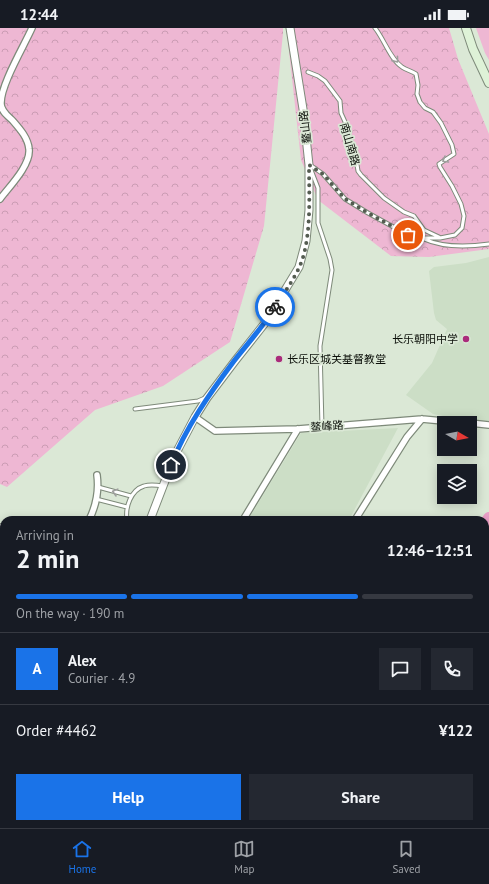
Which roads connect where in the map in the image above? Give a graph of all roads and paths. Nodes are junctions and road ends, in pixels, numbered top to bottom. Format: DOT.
graph roads {
  1 [pos="30,28"];
  2 [pos="290,28"];
  3 [pos="375,28"];
  4 [pos="466,28"];
  5 [pos="471,28"];
  6 [pos="308,72"];
  7 [pos="489,73"];
  8 [pos="489,84"];
  9 [pos="309,165"];
  10 [pos="0,198"];
  11 [pos="422,238"];
  12 [pos="440,238"];
  13 [pos="489,244"];
  14 [pos="207,398"];
  15 [pos="135,409"];
  16 [pos="195,417"];
  17 [pos="422,419"];
  18 [pos="437,420"];
  19 [pos="477,424"];
  20 [pos="489,425"];
  21 [pos="322,427"];
  22 [pos="298,428"];
  23 [pos="97,475"];
  24 [pos="163,486"];
  25 [pos="98,488"];
  26 [pos="131,496"];
  27 [pos="96,500"];
  28 [pos="127,507"];
  29 [pos="90,516"];
  30 [pos="127,516"];
  31 [pos="152,516"];
  32 [pos="245,516"];
  33 [pos="357,516"];
  1 -- 10 [label="street"];
  2 -- 9 [label="street, 鳌山路"];
  3 -- 12 [label="lane, one-way"];
  4 -- 8 [label="main road"];
  5 -- 7 [label="main road"];
  6 -- 12 [label="lane, 南山南路"];
  9 -- 11 [label="lane"];
  9 -- 14 [label="street, 鳌山路"];
  9 -- 21 [label="lane"];
  11 -- 12 [label="lane"];
  11 -- 13 [label="lane"];
  14 -- 15 [label="lane"];
  14 -- 16 [label="street, 鳌山路"];
  16 -- 22 [label="street, 鳌峰路"];
  16 -- 24 [label="street, 鳌山路"];
  17 -- 18 [label="street, 鳌峰路"];
  17 -- 21 [label="street, 鳌峰路"];
  17 -- 33 [label="street"];
  19 -- 20 [label="street"];
  21 -- 22 [label="street, 鳌峰路"];
  22 -- 32 [label="street"];
  23 -- 25 [label="street"];
  24 -- 26 [label="lane"];
  24 -- 31 [label="street, 鳌山路"];
  26 -- 25 [label="lane, one-way"];
  25 -- 27 [label="street"];
  26 -- 28 [label="lane"];
  27 -- 28 [label="lane"];
  27 -- 29 [label="street"];
  28 -- 30 [label="lane"];
}
